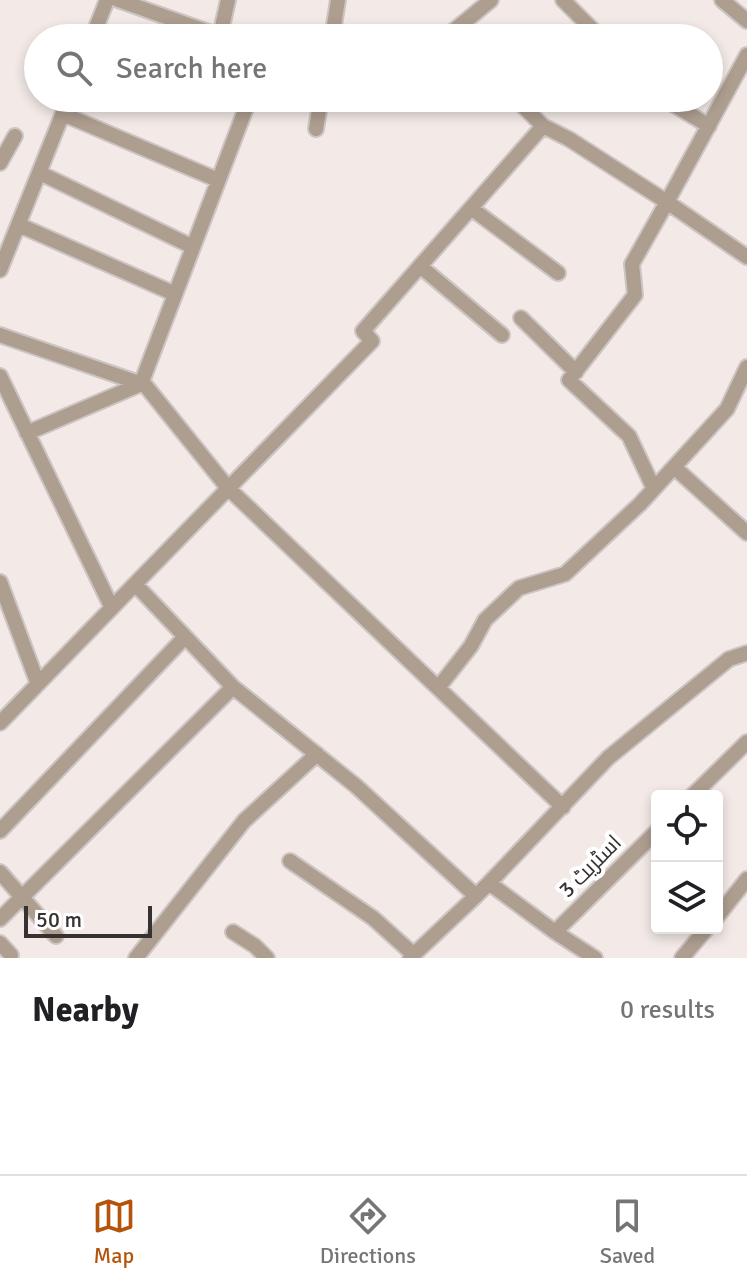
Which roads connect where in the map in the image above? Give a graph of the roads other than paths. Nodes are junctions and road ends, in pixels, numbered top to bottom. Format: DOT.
graph roads {
  1 [pos="107,0"];
  2 [pos="118,0"];
  3 [pos="228,0"];
  4 [pos="338,0"];
  5 [pos="563,0"];
  6 [pos="722,0"];
  7 [pos="483,3"];
  8 [pos="747,21"];
  9 [pos="98,24"];
  10 [pos="186,24"];
  11 [pos="223,24"];
  12 [pos="334,24"];
  13 [pos="461,24"];
  14 [pos="587,24"];
  15 [pos="747,55"];
  16 [pos="723,100"];
  17 [pos="244,112"];
  18 [pos="319,112"];
  19 [pos="529,112"];
  20 [pos="686,112"];
  21 [pos="716,112"];
  22 [pos="63,114"];
  23 [pos="543,126"];
  24 [pos="709,126"];
  25 [pos="316,129"];
  26 [pos="15,136"];
  27 [pos="0,163"];
  28 [pos="40,173"];
  29 [pos="218,180"];
  30 [pos="667,202"];
  31 [pos="471,208"];
  32 [pos="19,225"];
  33 [pos="193,247"];
  34 [pos="747,257"];
  35 [pos="420,266"];
  36 [pos="0,270"];
  37 [pos="558,273"];
  38 [pos="175,294"];
  39 [pos="521,318"];
  40 [pos="0,335"];
  41 [pos="502,335"];
  42 [pos="747,367"];
  43 [pos="576,372"];
  44 [pos="0,376"];
  45 [pos="141,384"];
  46 [pos="27,433"];
  47 [pos="674,467"];
  48 [pos="228,488"];
  49 [pos="654,489"];
  50 [pos="747,533"];
  51 [pos="0,582"];
  52 [pos="135,584"];
  53 [pos="112,608"];
  54 [pos="184,638"];
  55 [pos="747,654"];
  56 [pos="38,684"];
  57 [pos="233,687"];
  58 [pos="438,688"];
  59 [pos="0,723"];
  60 [pos="747,742"];
  61 [pos="317,754"];
  62 [pos="698,790"];
  63 [pos="563,807"];
  64 [pos="0,831"];
  65 [pos="651,837"];
  66 [pos="290,861"];
  67 [pos="0,872"];
  68 [pos="747,879"];
  69 [pos="489,883"];
  70 [pos="476,896"];
  71 [pos="22,897"];
  72 [pos="723,909"];
  73 [pos="0,919"];
  74 [pos="233,932"];
  75 [pos="555,932"];
  76 [pos="702,934"];
  77 [pos="56,936"];
  78 [pos="0,943"];
  79 [pos="11,955"];
  80 [pos="412,956"];
  81 [pos="136,958"];
  82 [pos="267,958"];
  83 [pos="595,958"];
  84 [pos="682,958"];
  1 -- 9 [label="street"];
  2 -- 10 [label="street"];
  3 -- 11 [label="street"];
  4 -- 12 [label="street"];
  5 -- 14 [label="street"];
  6 -- 8 [label="street"];
  7 -- 13 [label="street"];
  15 -- 16 [label="street"];
  17 -- 29 [label="street"];
  18 -- 25 [label="street"];
  19 -- 23 [label="street"];
  20 -- 24 [label="street"];
  21 -- 24 [label="street"];
  22 -- 28 [label="street"];
  22 -- 29 [label="street"];
  23 -- 30 [label="street"];
  23 -- 31 [label="street"];
  24 -- 30 [label="street"];
  26 -- 27 [label="street"];
  28 -- 32 [label="street"];
  28 -- 33 [label="street"];
  29 -- 33 [label="street"];
  30 -- 34 [label="street"];
  30 -- 43 [label="street"];
  31 -- 35 [label="street"];
  31 -- 37 [label="street"];
  32 -- 36 [label="street"];
  32 -- 38 [label="street"];
  33 -- 38 [label="street"];
  35 -- 41 [label="street"];
  35 -- 48 [label="street"];
  38 -- 45 [label="street"];
  39 -- 43 [label="street"];
  40 -- 45 [label="street"];
  42 -- 47 [label="street"];
  43 -- 49 [label="street"];
  44 -- 46 [label="street"];
  45 -- 46 [label="street"];
  45 -- 48 [label="street"];
  46 -- 53 [label="street"];
  47 -- 49 [label="street"];
  47 -- 50 [label="street"];
  48 -- 52 [label="street"];
  48 -- 58 [label="street"];
  49 -- 58 [label="street"];
  51 -- 56 [label="street"];
  52 -- 53 [label="street"];
  52 -- 54 [label="street"];
  53 -- 56 [label="street"];
  54 -- 57 [label="street"];
  54 -- 64 [label="street"];
  55 -- 63 [label="street"];
  56 -- 59 [label="street"];
  57 -- 61 [label="street"];
  57 -- 71 [label="street"];
  58 -- 63 [label="street"];
  60 -- 62 [label="street"];
  61 -- 70 [label="street"];
  61 -- 81 [label="street"];
  63 -- 69 [label="street"];
  65 -- 75 [label="street, اسٹریٹ 3"];
  66 -- 80 [label="street"];
  67 -- 71 [label="street"];
  68 -- 72 [label="street"];
  69 -- 70 [label="street"];
  69 -- 75 [label="street"];
  70 -- 80 [label="street"];
  71 -- 73 [label="street"];
  71 -- 77 [label="street"];
  74 -- 82 [label="street"];
  75 -- 83 [label="street"];
  76 -- 84 [label="street"];
  78 -- 79 [label="street"];
}
